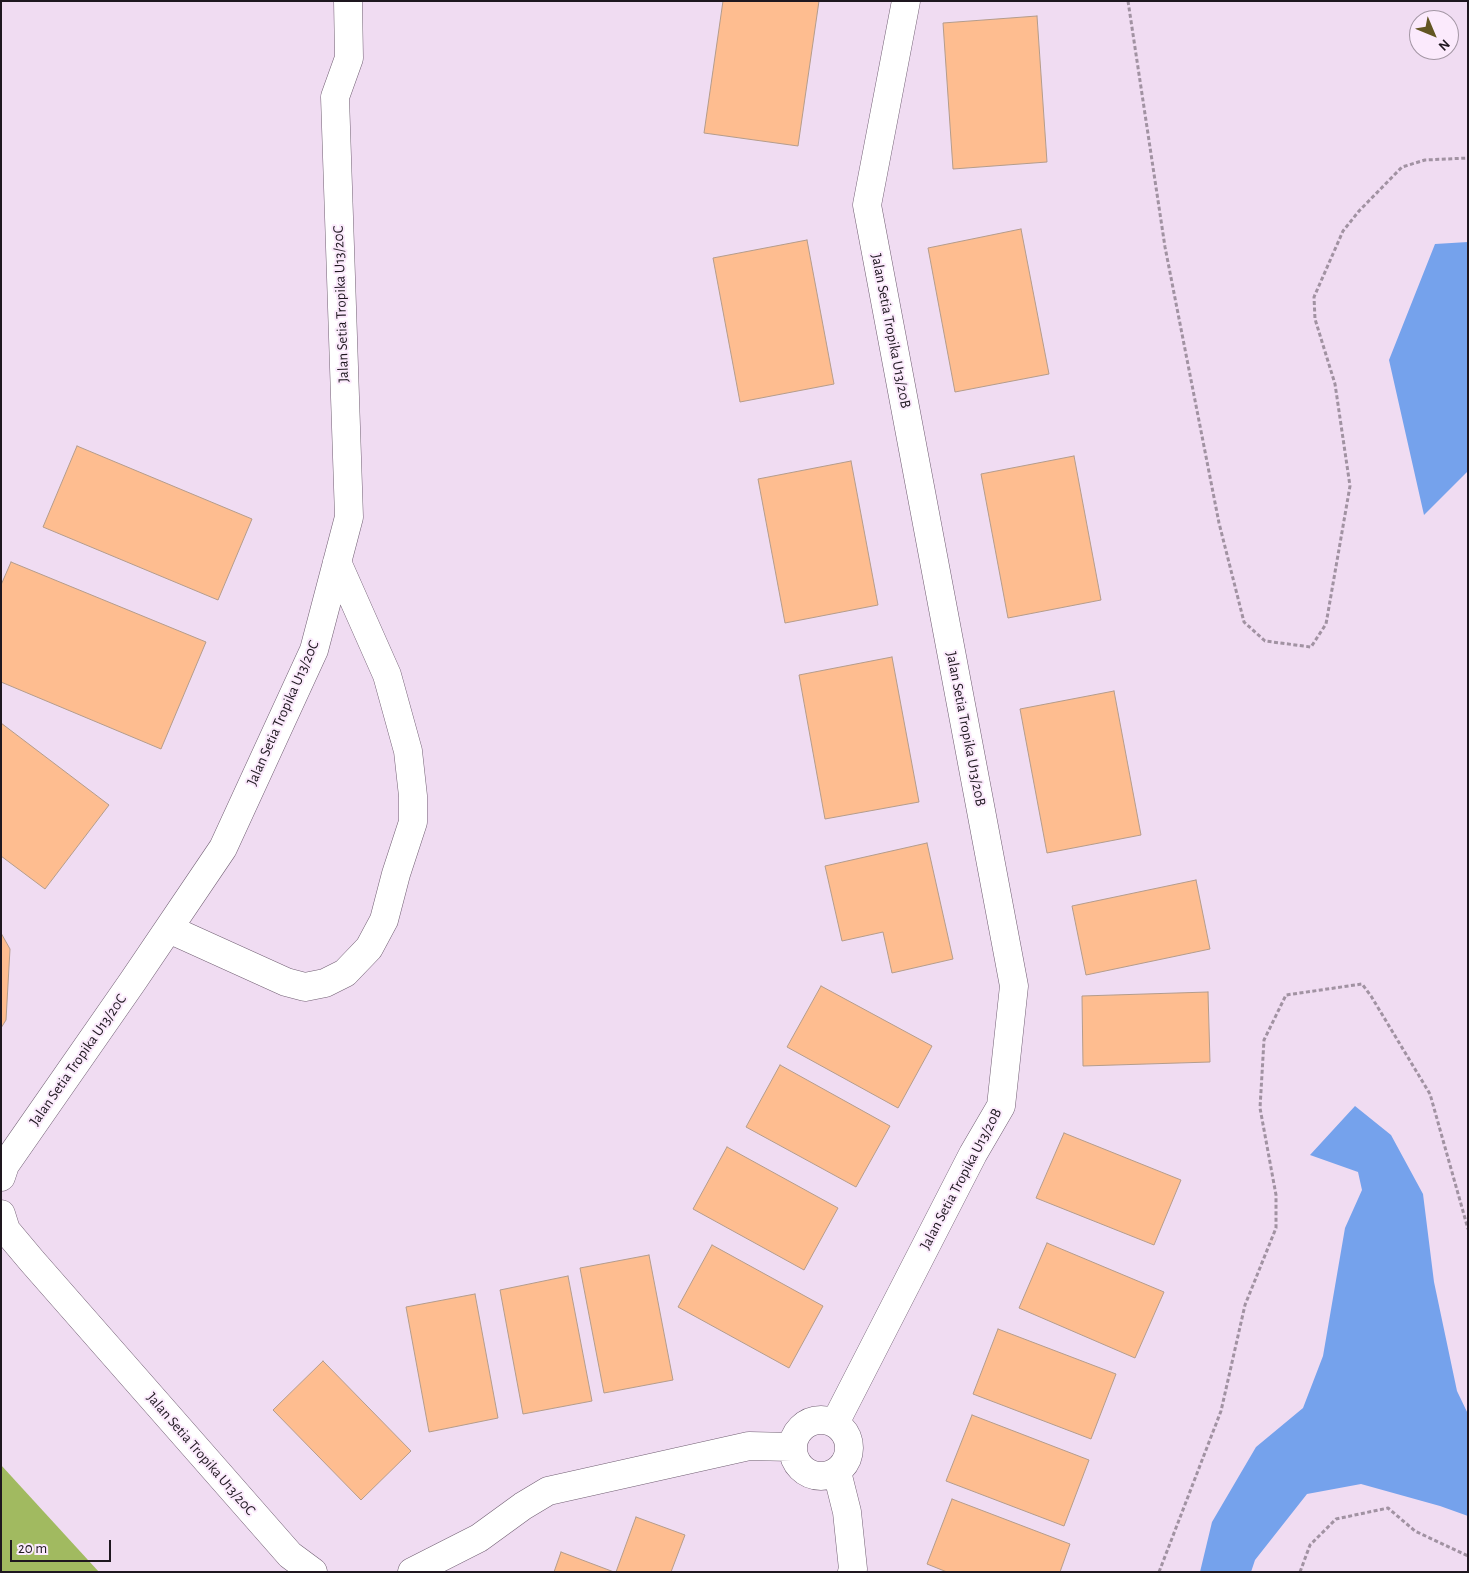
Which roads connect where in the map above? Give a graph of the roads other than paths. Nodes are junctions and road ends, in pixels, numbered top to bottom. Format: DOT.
graph roads {
  1 [pos="348,1"];
  2 [pos="906,1"];
  3 [pos="337,562"];
  4 [pos="169,929"];
  5 [pos="1,1177"];
  6 [pos="1,1214"];
  7 [pos="835,1423"];
  8 [pos="792,1447"];
  9 [pos="836,1472"];
  10 [pos="313,1572"];
  11 [pos="412,1572"];
  12 [pos="852,1572"];
  1 -- 3 [label="street, Jalan Setia Tropika U13/20C"];
  2 -- 7 [label="street, Jalan Setia Tropika U13/20B"];
  3 -- 4 [label="street, Jalan Setia Tropika U13/20C"];
  3 -- 4 [label="street"];
  4 -- 5 [label="street, Jalan Setia Tropika U13/20C"];
  6 -- 10 [label="street, Jalan Setia Tropika U13/20C"];
  7 -- 8 [label="street"];
  7 -- 9 [label="street"];
  8 -- 9 [label="street"];
  8 -- 11 [label="street"];
  9 -- 12 [label="street"];
}
